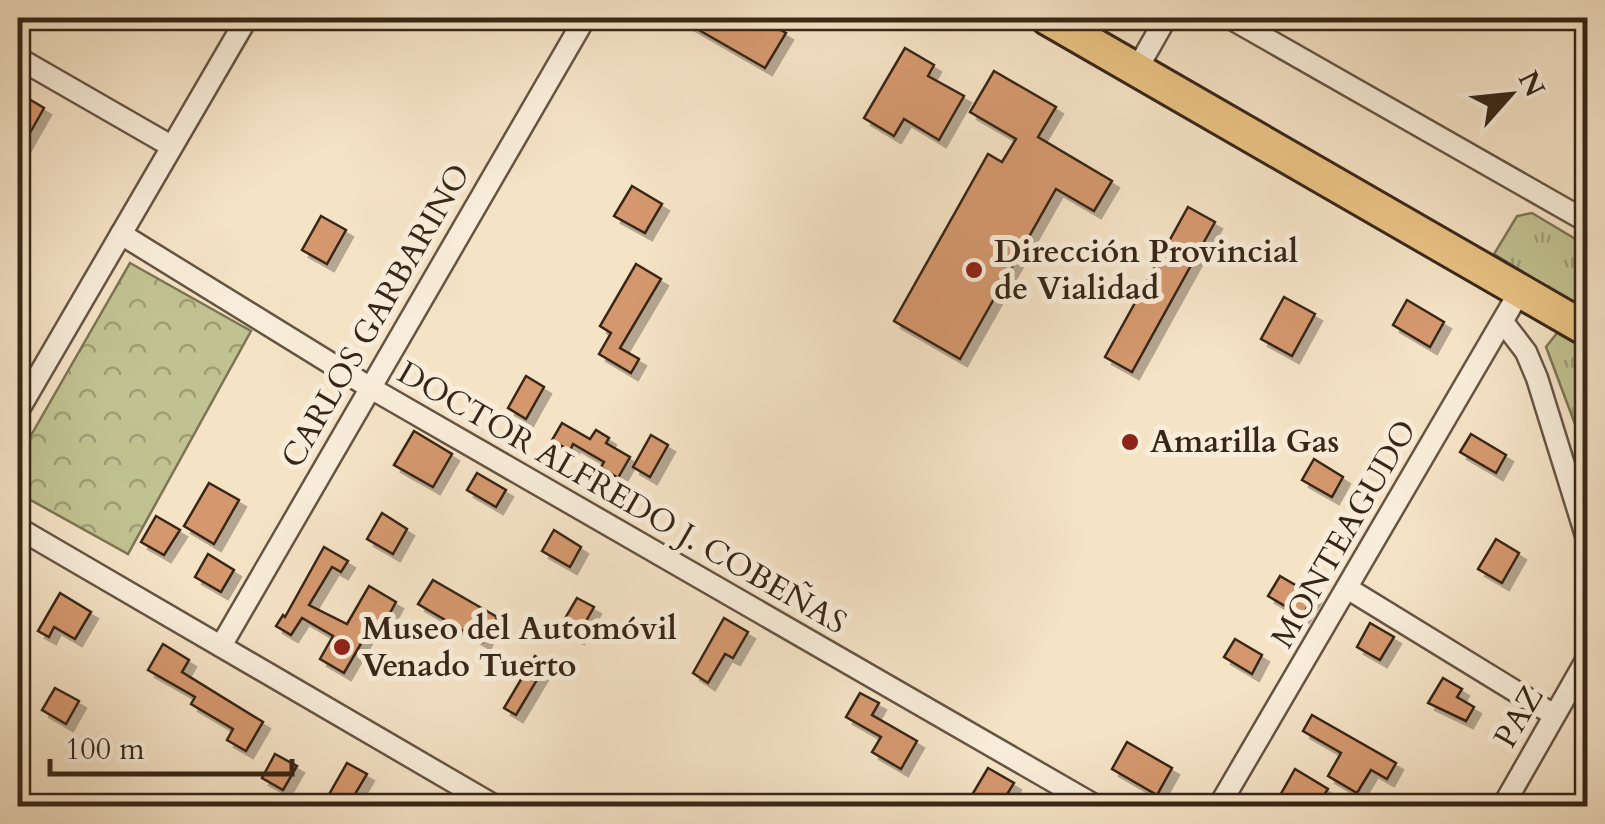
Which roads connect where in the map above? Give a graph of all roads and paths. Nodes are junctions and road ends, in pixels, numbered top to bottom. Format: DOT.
graph roads {
  1 [pos="246,18"];
  2 [pos="585,18"];
  3 [pos="1048,18"];
  4 [pos="1166,18"];
  5 [pos="1230,18"];
  6 [pos="18,58"];
  7 [pos="1138,70"];
  8 [pos="171,146"];
  9 [pos="1588,222"];
  10 [pos="121,234"];
  11 [pos="1520,292"];
  12 [pos="1503,322"];
  13 [pos="1588,330"];
  14 [pos="369,387"];
  15 [pos="18,411"];
  16 [pos="18,528"];
  17 [pos="1588,542"];
  18 [pos="1347,588"];
  19 [pos="220,646"];
  20 [pos="1588,657"];
  21 [pos="1554,715"];
  22 [pos="485,804"];
  23 [pos="1096,806"];
  24 [pos="1220,806"];
  25 [pos="1503,806"];
  1 -- 8 [label="street"];
  2 -- 14 [label="street, CARLOS GARBARINO"];
  3 -- 7 [label="highway"];
  4 -- 7 [label="street"];
  5 -- 9 [label="street"];
  6 -- 8 [label="street"];
  7 -- 11 [label="highway"];
  8 -- 10 [label="street"];
  10 -- 14 [label="street, DOCTOR ALFREDO J. COBEÑAS"];
  10 -- 15 [label="street"];
  11 -- 12 [label="street, MONTEAGUDO"];
  11 -- 13 [label="highway"];
  12 -- 17 [label="street"];
  12 -- 18 [label="street, MONTEAGUDO"];
  14 -- 19 [label="street, CARLOS GARBARINO"];
  14 -- 23 [label="street, DOCTOR ALFREDO J. COBEÑAS"];
  16 -- 19 [label="street"];
  18 -- 21 [label="street"];
  18 -- 24 [label="street, MONTEAGUDO"];
  19 -- 22 [label="street"];
  20 -- 21 [label="street, PAZ"];
  21 -- 25 [label="street, PAZ"];
}
